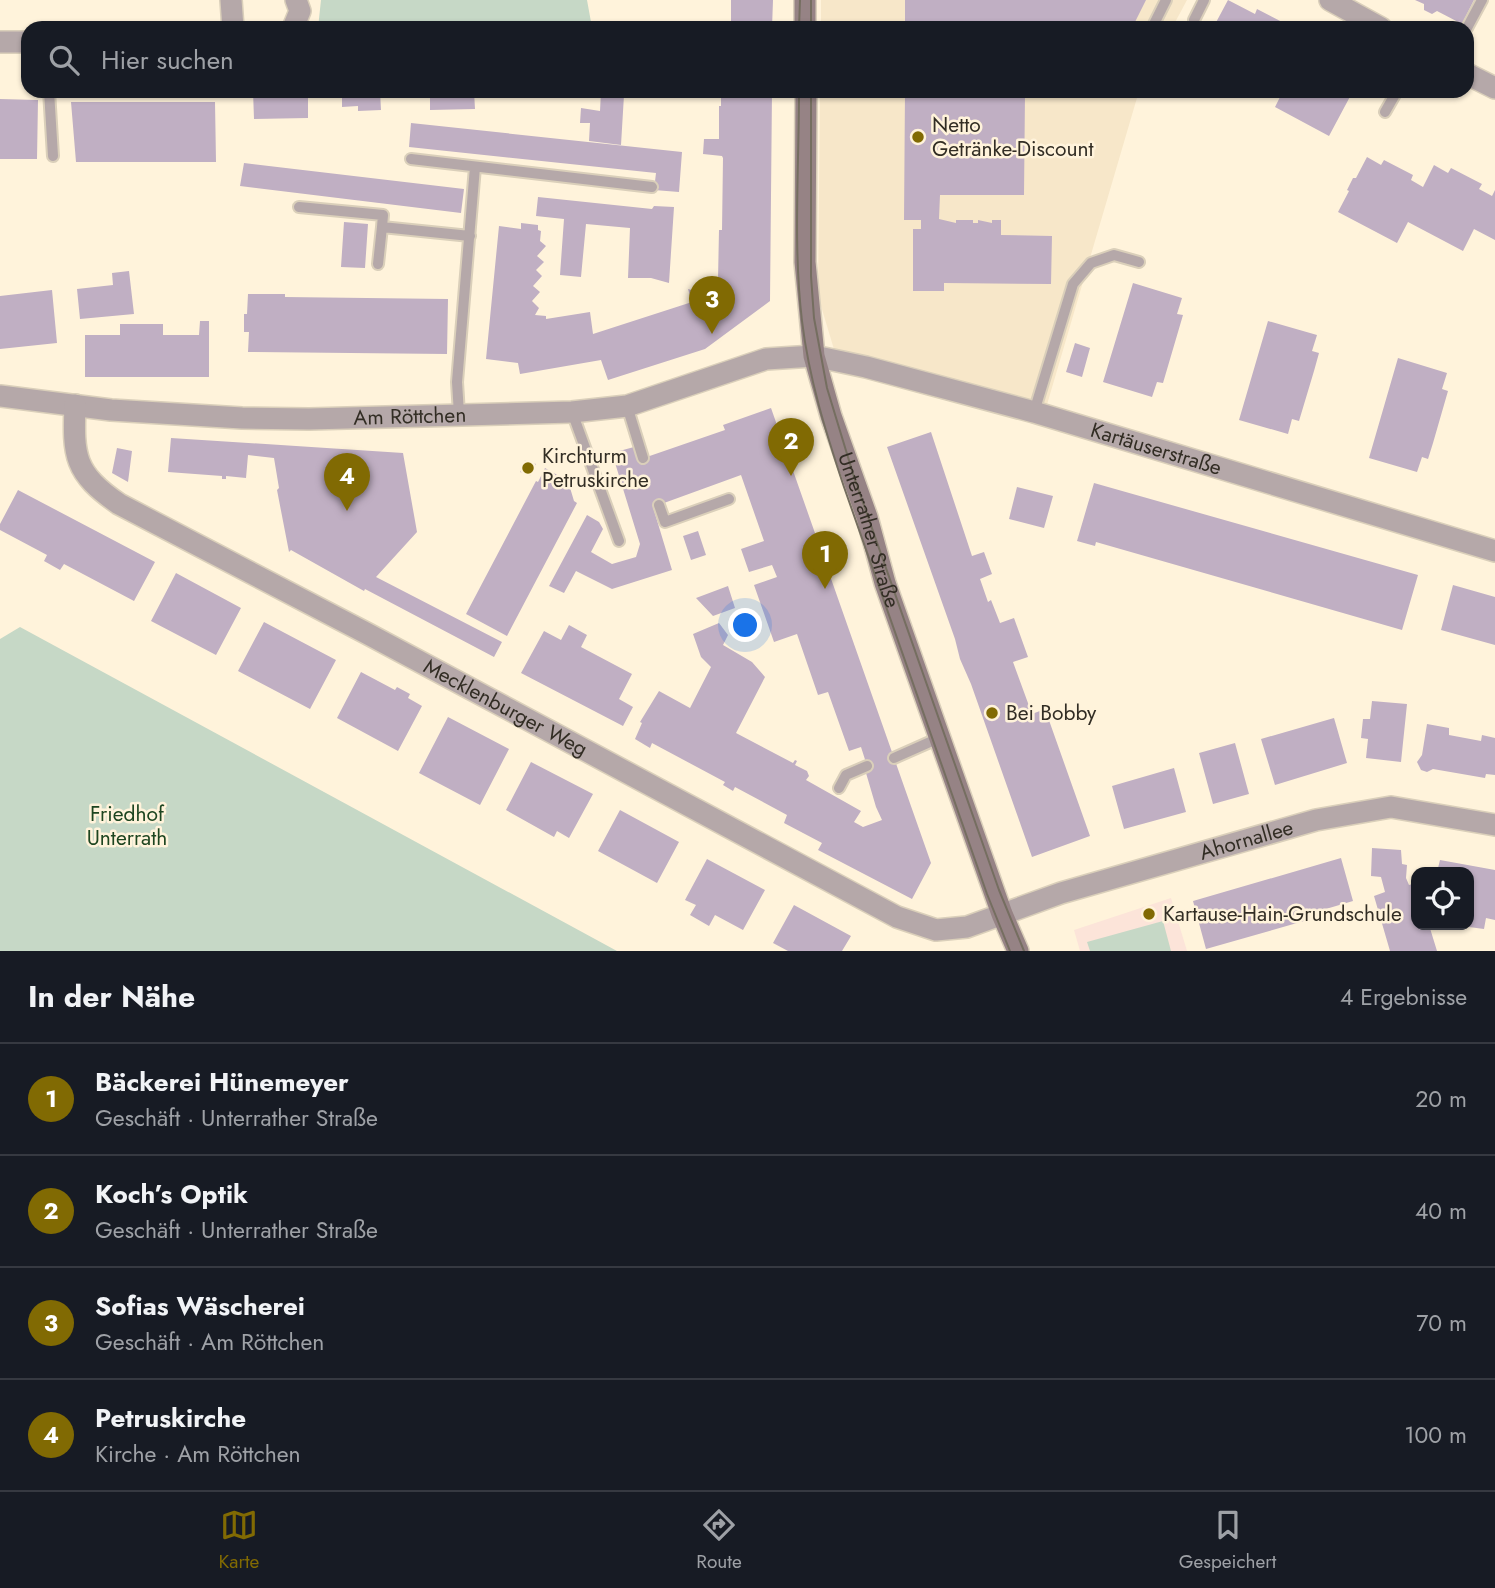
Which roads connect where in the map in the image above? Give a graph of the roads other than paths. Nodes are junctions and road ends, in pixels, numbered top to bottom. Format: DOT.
graph roads {
  1 [pos="231,0"];
  2 [pos="296,0"];
  3 [pos="805,0"];
  4 [pos="1166,0"];
  5 [pos="1204,0"];
  6 [pos="1331,0"];
  7 [pos="1482,0"];
  8 [pos="1194,20"];
  9 [pos="232,21"];
  10 [pos="296,21"];
  11 [pos="806,21"];
  12 [pos="1156,21"];
  13 [pos="1368,21"];
  14 [pos="1471,21"];
  15 [pos="0,42"];
  16 [pos="21,42"];
  17 [pos="1474,78"];
  18 [pos="1495,88"];
  19 [pos="49,98"];
  20 [pos="806,98"];
  21 [pos="1393,98"];
  22 [pos="1385,112"];
  23 [pos="53,156"];
  24 [pos="411,159"];
  25 [pos="475,167"];
  26 [pos="652,187"];
  27 [pos="299,207"];
  28 [pos="382,227"];
  29 [pos="470,236"];
  30 [pos="1139,261"];
  31 [pos="378,264"];
  32 [pos="814,356"];
  33 [pos="0,396"];
  34 [pos="75,405"];
  35 [pos="627,406"];
  36 [pos="572,412"];
  37 [pos="1034,412"];
  38 [pos="458,414"];
  39 [pos="643,458"];
  40 [pos="729,499"];
  41 [pos="659,505"];
  42 [pos="619,541"];
  43 [pos="1495,551"];
  44 [pos="939,738"];
  45 [pos="894,758"];
  46 [pos="867,766"];
  47 [pos="839,788"];
  48 [pos="1495,825"];
  49 [pos="1002,914"];
  50 [pos="1018,951"];
  1 -- 9 [label="street"];
  2 -- 10 [label="street"];
  3 -- 11 [label="main road"];
  4 -- 12 [label="lane"];
  5 -- 8 [label="lane"];
  6 -- 13 [label="street"];
  7 -- 14 [label="lane"];
  15 -- 16 [label="street"];
  17 -- 18 [label="street"];
  19 -- 23 [label="lane"];
  20 -- 32 [label="main road, Unterrather Straße"];
  21 -- 22 [label="lane"];
  24 -- 25 [label="lane"];
  25 -- 26 [label="lane"];
  25 -- 29 [label="lane"];
  27 -- 28 [label="lane"];
  28 -- 29 [label="lane"];
  28 -- 31 [label="lane"];
  29 -- 38 [label="lane"];
  30 -- 37 [label="lane"];
  32 -- 35 [label="street, Am Röttchen"];
  32 -- 37 [label="street, Kartäuserstraße"];
  32 -- 44 [label="main road, Unterrather Straße"];
  33 -- 34 [label="street, Am Röttchen"];
  34 -- 38 [label="street, Am Röttchen"];
  34 -- 49 [label="street, Mecklenburger Weg"];
  35 -- 36 [label="street, Am Röttchen"];
  35 -- 39 [label="lane"];
  36 -- 38 [label="street, Am Röttchen"];
  36 -- 42 [label="lane"];
  37 -- 43 [label="street, Kartäuserstraße"];
  40 -- 41 [label="lane"];
  44 -- 45 [label="lane"];
  44 -- 49 [label="main road, Unterrather Straße"];
  46 -- 47 [label="lane"];
  48 -- 49 [label="street, Ahornallee"];
  49 -- 50 [label="main road, Unterrather Straße"];
}
